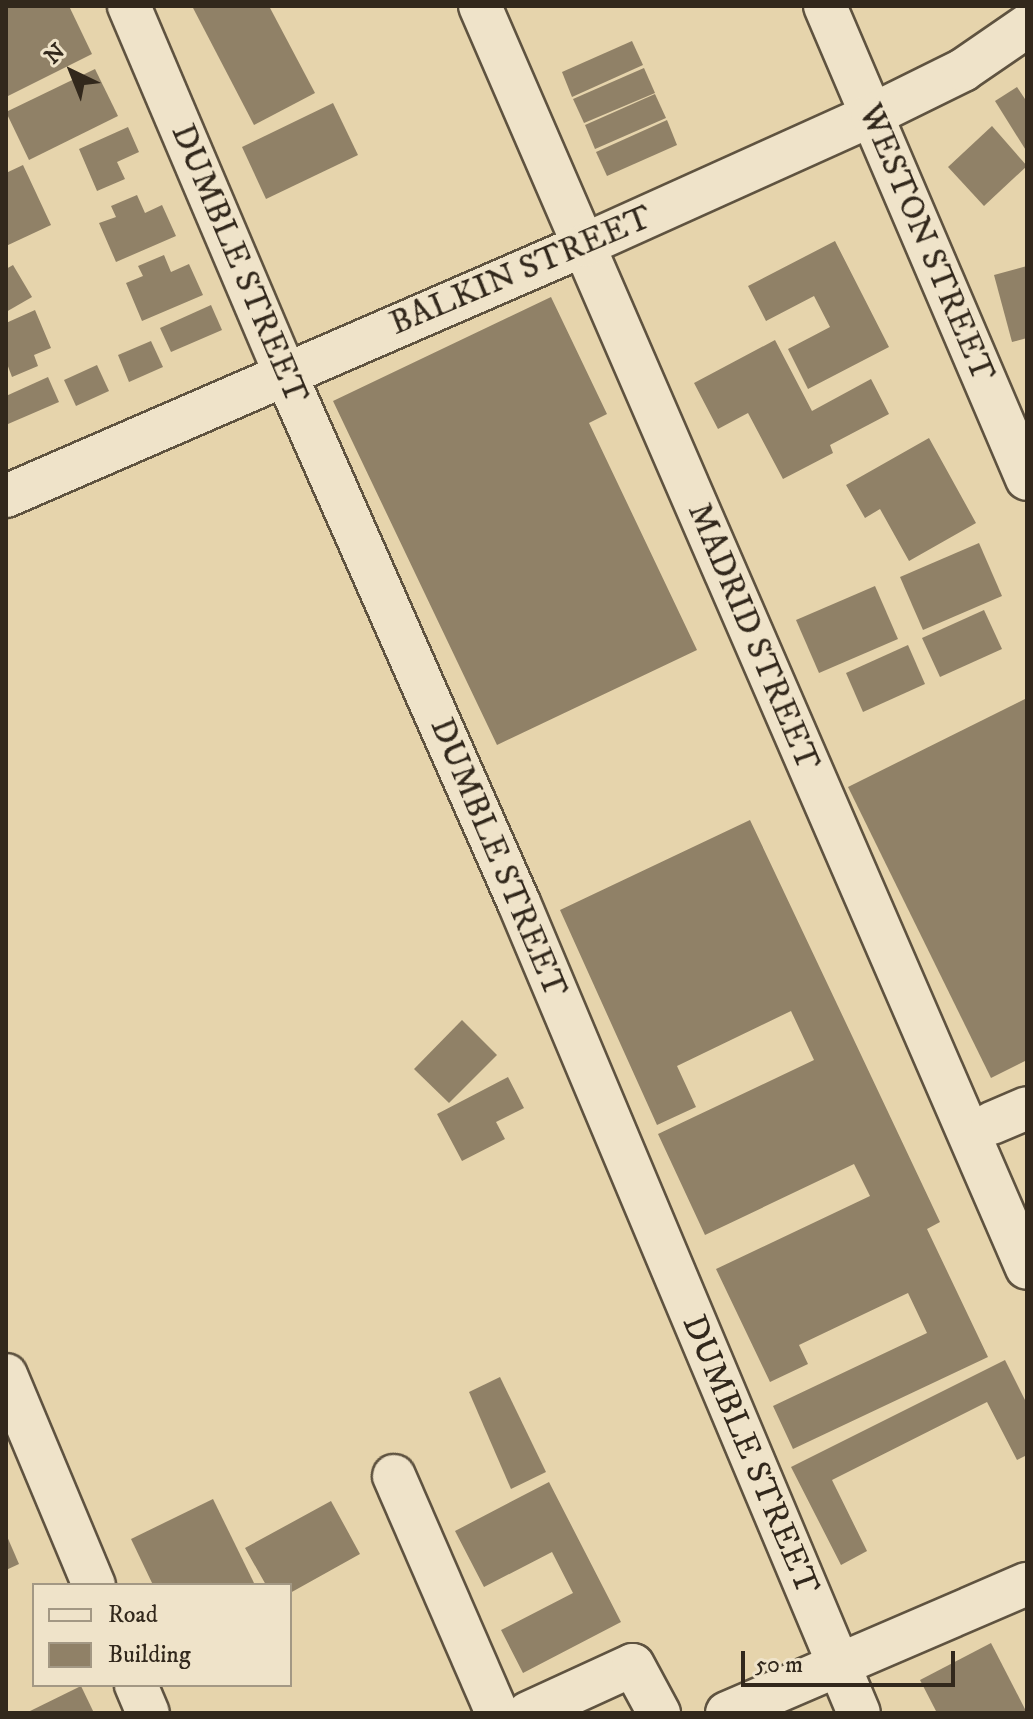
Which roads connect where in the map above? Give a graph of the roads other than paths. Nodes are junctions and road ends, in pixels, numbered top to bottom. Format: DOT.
graph roads {
  1 [pos="129,6"];
  2 [pos="480,6"];
  3 [pos="825,6"];
  4 [pos="1027,26"];
  5 [pos="872,115"];
  6 [pos="584,245"];
  7 [pos="285,373"];
  8 [pos="1012,407"];
  9 [pos="1027,479"];
  10 [pos="6,496"];
  11 [pos="1027,1268"];
  12 [pos="6,1375"];
  13 [pos="394,1476"];
  14 [pos="93,1583"];
  15 [pos="1027,1584"];
  16 [pos="838,1665"];
  17 [pos="137,1687"];
  18 [pos="148,1713"];
  19 [pos="497,1713"];
  20 [pos="528,1713"];
  21 [pos="659,1713"];
  22 [pos="727,1713"];
  23 [pos="859,1713"];
  1 -- 7 [label="street, DUMBLE STREET"];
  2 -- 6 [label="street, MADRID STREET"];
  3 -- 5 [label="street, WESTON STREET"];
  4 -- 5 [label="street, BALKIN STREET"];
  5 -- 6 [label="street, BALKIN STREET"];
  5 -- 8 [label="street, WESTON STREET"];
  6 -- 7 [label="street, BALKIN STREET"];
  6 -- 11 [label="street, MADRID STREET"];
  7 -- 10 [label="street, BALKIN STREET"];
  7 -- 16 [label="street, DUMBLE STREET"];
  8 -- 9 [label="street, WESTON STREET"];
  12 -- 14 [label="street"];
  13 -- 19 [label="street"];
  15 -- 16 [label="street"];
  16 -- 22 [label="street"];
  16 -- 23 [label="street, DUMBLE STREET"];
  17 -- 18 [label="street"];
  20 -- 21 [label="street"];
}
